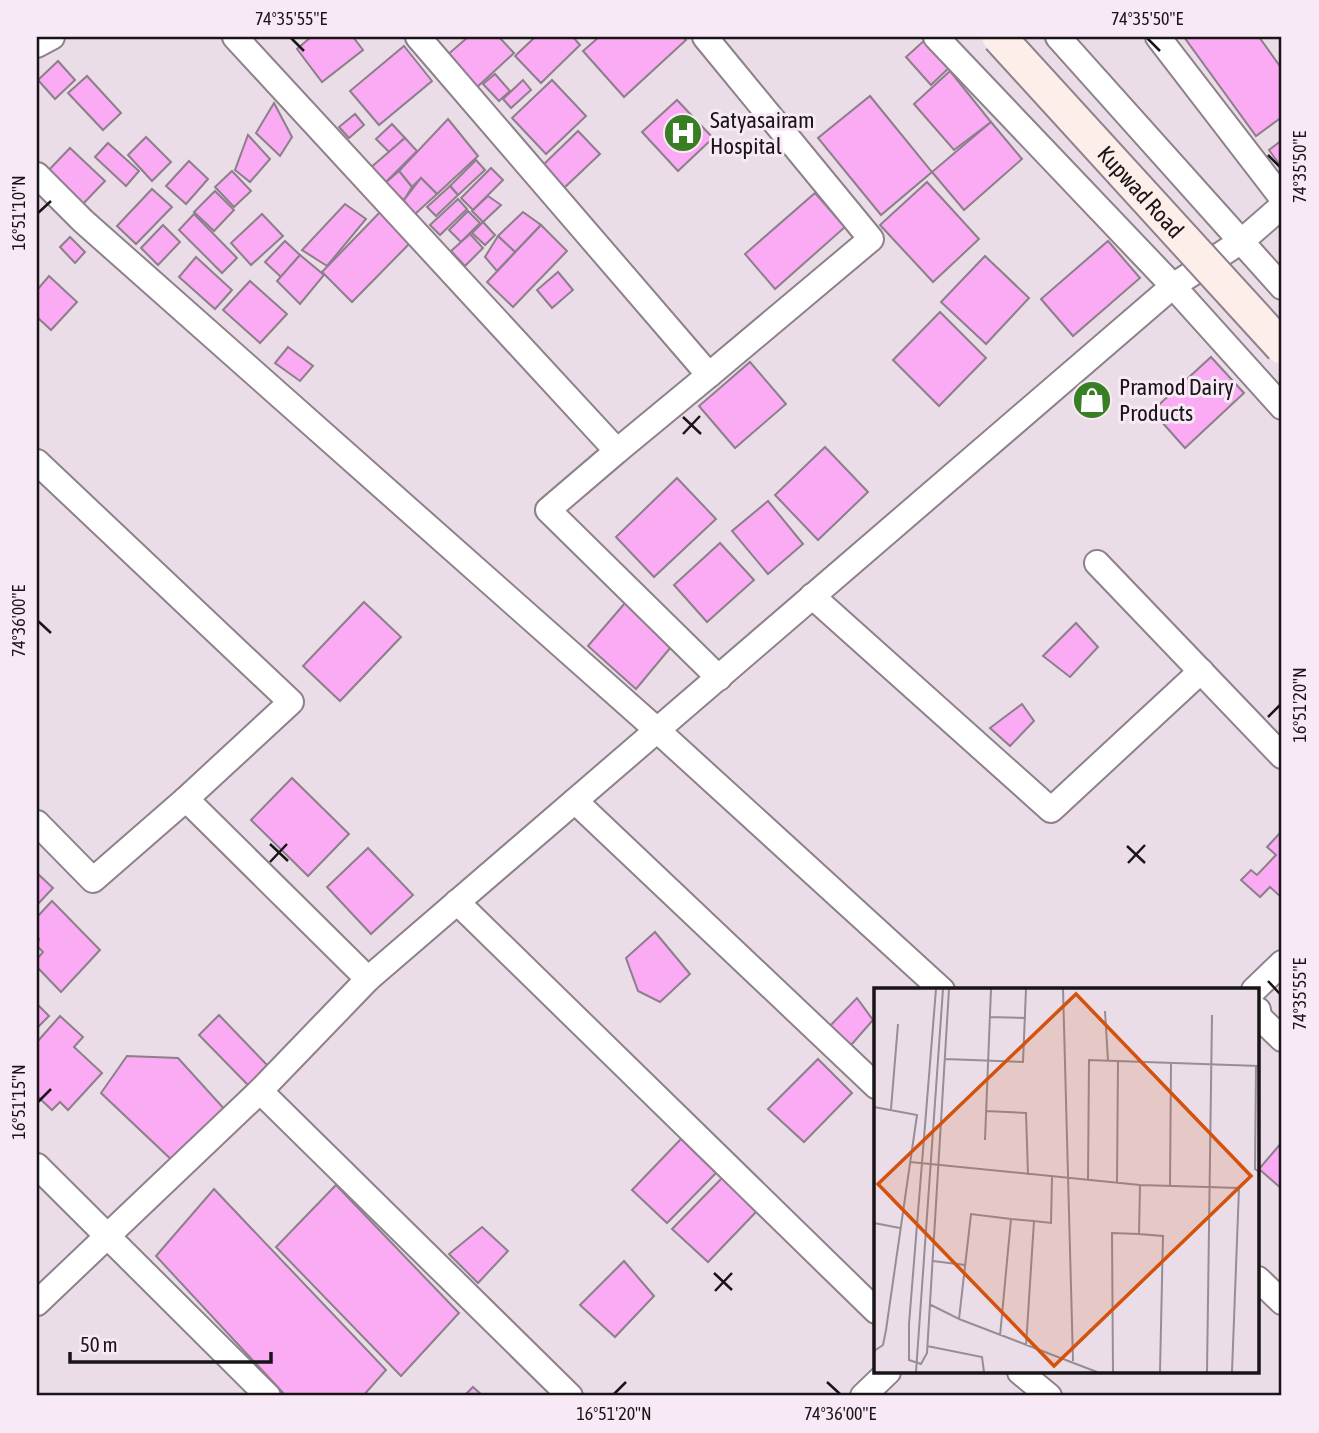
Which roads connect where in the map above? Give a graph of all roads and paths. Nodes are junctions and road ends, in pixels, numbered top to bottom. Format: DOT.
graph roads {
  1 [pos="52,37"];
  2 [pos="235,37"];
  3 [pos="418,37"];
  4 [pos="705,37"];
  5 [pos="936,37"];
  6 [pos="999,37"];
  7 [pos="1058,37"];
  8 [pos="1158,37"];
  9 [pos="37,45"];
  10 [pos="37,175"];
  11 [pos="1282,198"];
  12 [pos="1282,206"];
  13 [pos="1243,240"];
  14 [pos="1173,286"];
  15 [pos="1282,286"];
  16 [pos="1282,347"];
  17 [pos="709,375"];
  18 [pos="1282,407"];
  19 [pos="617,451"];
  20 [pos="37,461"];
  21 [pos="1097,563"];
  22 [pos="813,596"];
  23 [pos="1201,671"];
  24 [pos="719,678"];
  25 [pos="657,730"];
  26 [pos="1282,756"];
  27 [pos="186,799"];
  28 [pos="575,801"];
  29 [pos="37,823"];
  30 [pos="457,902"];
  31 [pos="1282,963"];
  32 [pos="368,979"];
  33 [pos="940,988"];
  34 [pos="1256,988"];
  35 [pos="1260,1018"];
  36 [pos="1282,1039"];
  37 [pos="874,1084"];
  38 [pos="260,1091"];
  39 [pos="37,1166"];
  40 [pos="107,1236"];
  41 [pos="1260,1281"];
  42 [pos="1282,1302"];
  43 [pos="37,1303"];
  44 [pos="874,1309"];
  45 [pos="886,1374"];
  46 [pos="1022,1374"];
  47 [pos="268,1396"];
  48 [pos="570,1396"];
  49 [pos="863,1396"];
  50 [pos="1049,1396"];
  1 -- 9 [label="street"];
  2 -- 19 [label="street"];
  3 -- 17 [label="street"];
  4 -- 17 [label="street"];
  5 -- 14 [label="street"];
  6 -- 16 [label="main road, Kupwad Road, bridge"];
  7 -- 13 [label="street"];
  8 -- 11 [label="street"];
  10 -- 25 [label="street"];
  12 -- 13 [label="street"];
  13 -- 14 [label="street"];
  13 -- 15 [label="street"];
  14 -- 18 [label="street"];
  14 -- 22 [label="street"];
  17 -- 19 [label="street"];
  19 -- 24 [label="street"];
  20 -- 27 [label="street"];
  21 -- 23 [label="street"];
  22 -- 23 [label="street"];
  22 -- 24 [label="street"];
  23 -- 26 [label="street"];
  24 -- 25 [label="street"];
  25 -- 28 [label="street"];
  25 -- 33 [label="street"];
  27 -- 29 [label="street"];
  27 -- 32 [label="street"];
  28 -- 30 [label="street"];
  28 -- 37 [label="street"];
  30 -- 32 [label="street"];
  30 -- 44 [label="street"];
  31 -- 34 [label="street"];
  32 -- 38 [label="street"];
  35 -- 36 [label="street"];
  38 -- 40 [label="street"];
  38 -- 48 [label="street"];
  39 -- 40 [label="street"];
  40 -- 43 [label="street"];
  40 -- 47 [label="street"];
  41 -- 42 [label="street"];
  45 -- 49 [label="street"];
  46 -- 50 [label="street"];
}
